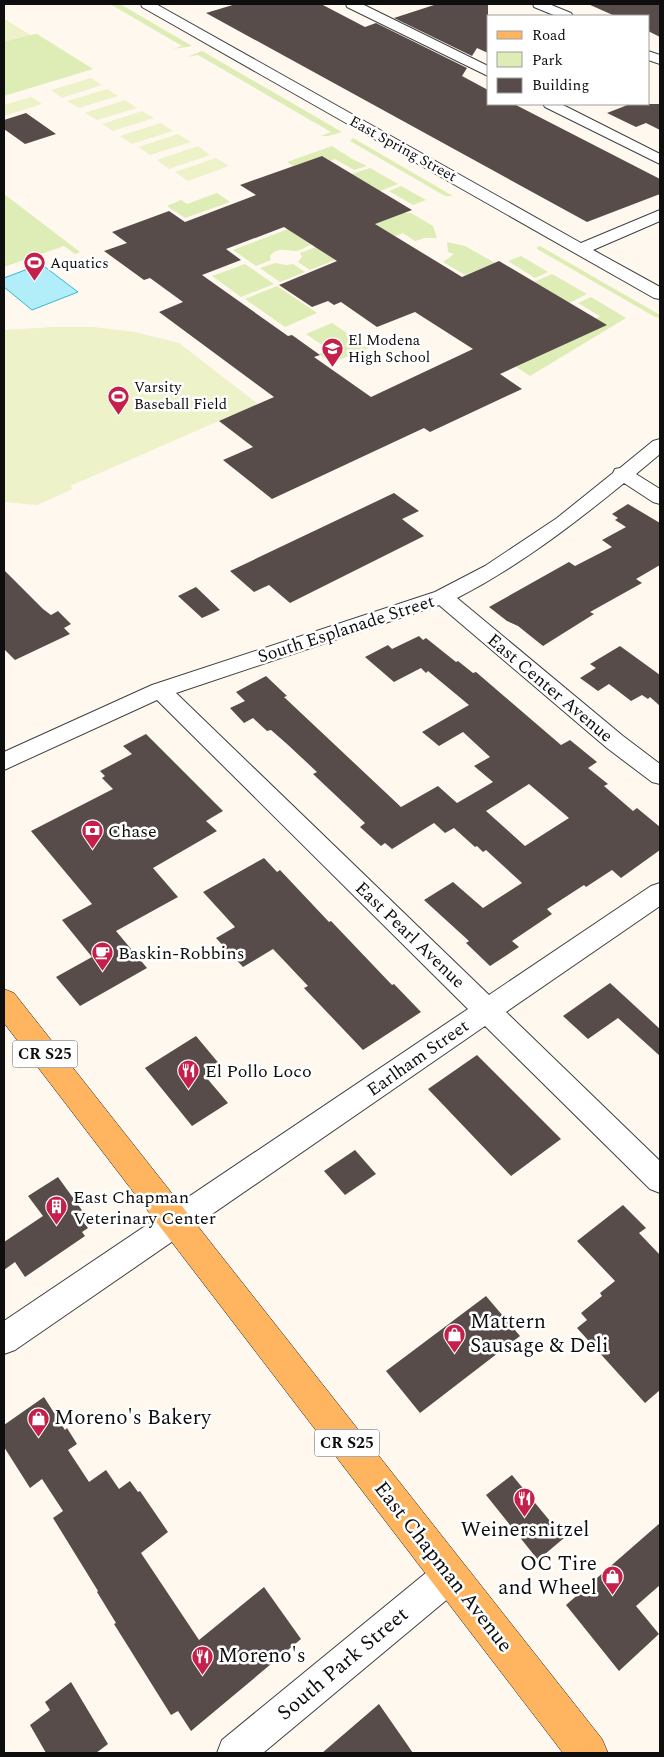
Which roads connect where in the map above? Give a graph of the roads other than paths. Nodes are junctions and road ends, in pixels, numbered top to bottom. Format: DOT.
graph roads {
  1 [pos="147,4"];
  2 [pos="352,4"];
  3 [pos="539,4"];
  4 [pos="564,15"];
  5 [pos="487,72"];
  6 [pos="552,105"];
  7 [pos="660,160"];
  8 [pos="660,215"];
  9 [pos="581,249"];
  10 [pos="660,294"];
  11 [pos="660,445"];
  12 [pos="622,474"];
  13 [pos="660,498"];
  14 [pos="442,598"];
  15 [pos="160,690"];
  16 [pos="4,762"];
  17 [pos="660,776"];
  18 [pos="660,893"];
  19 [pos="4,1001"];
  20 [pos="487,1010"];
  21 [pos="660,1180"];
  22 [pos="176,1223"];
  23 [pos="4,1339"];
  24 [pos="450,1575"];
  25 [pos="236,1753"];
  26 [pos="588,1753"];
  1 -- 9 [label="street, East Spring Street"];
  2 -- 5 [label="street"];
  3 -- 4 [label="street"];
  6 -- 7 [label="street"];
  8 -- 9 [label="street"];
  9 -- 10 [label="street, East Spring Street"];
  11 -- 12 [label="street, South Esplanade Street"];
  12 -- 13 [label="street"];
  12 -- 14 [label="street, South Esplanade Street"];
  14 -- 15 [label="street, South Esplanade Street"];
  14 -- 17 [label="street, East Center Avenue"];
  15 -- 16 [label="street, South Esplanade Street"];
  15 -- 20 [label="street, East Pearl Avenue"];
  18 -- 20 [label="street, Earlham Street"];
  19 -- 22 [label="main road, East Chapman Avenue / CR S25"];
  20 -- 21 [label="street, East Pearl Avenue"];
  20 -- 22 [label="street, Earlham Street"];
  22 -- 23 [label="street, Earlham Street"];
  22 -- 24 [label="main road, East Chapman Avenue / CR S25"];
  24 -- 25 [label="street, South Park Street"];
  24 -- 26 [label="main road, East Chapman Avenue / CR S25"];
}
